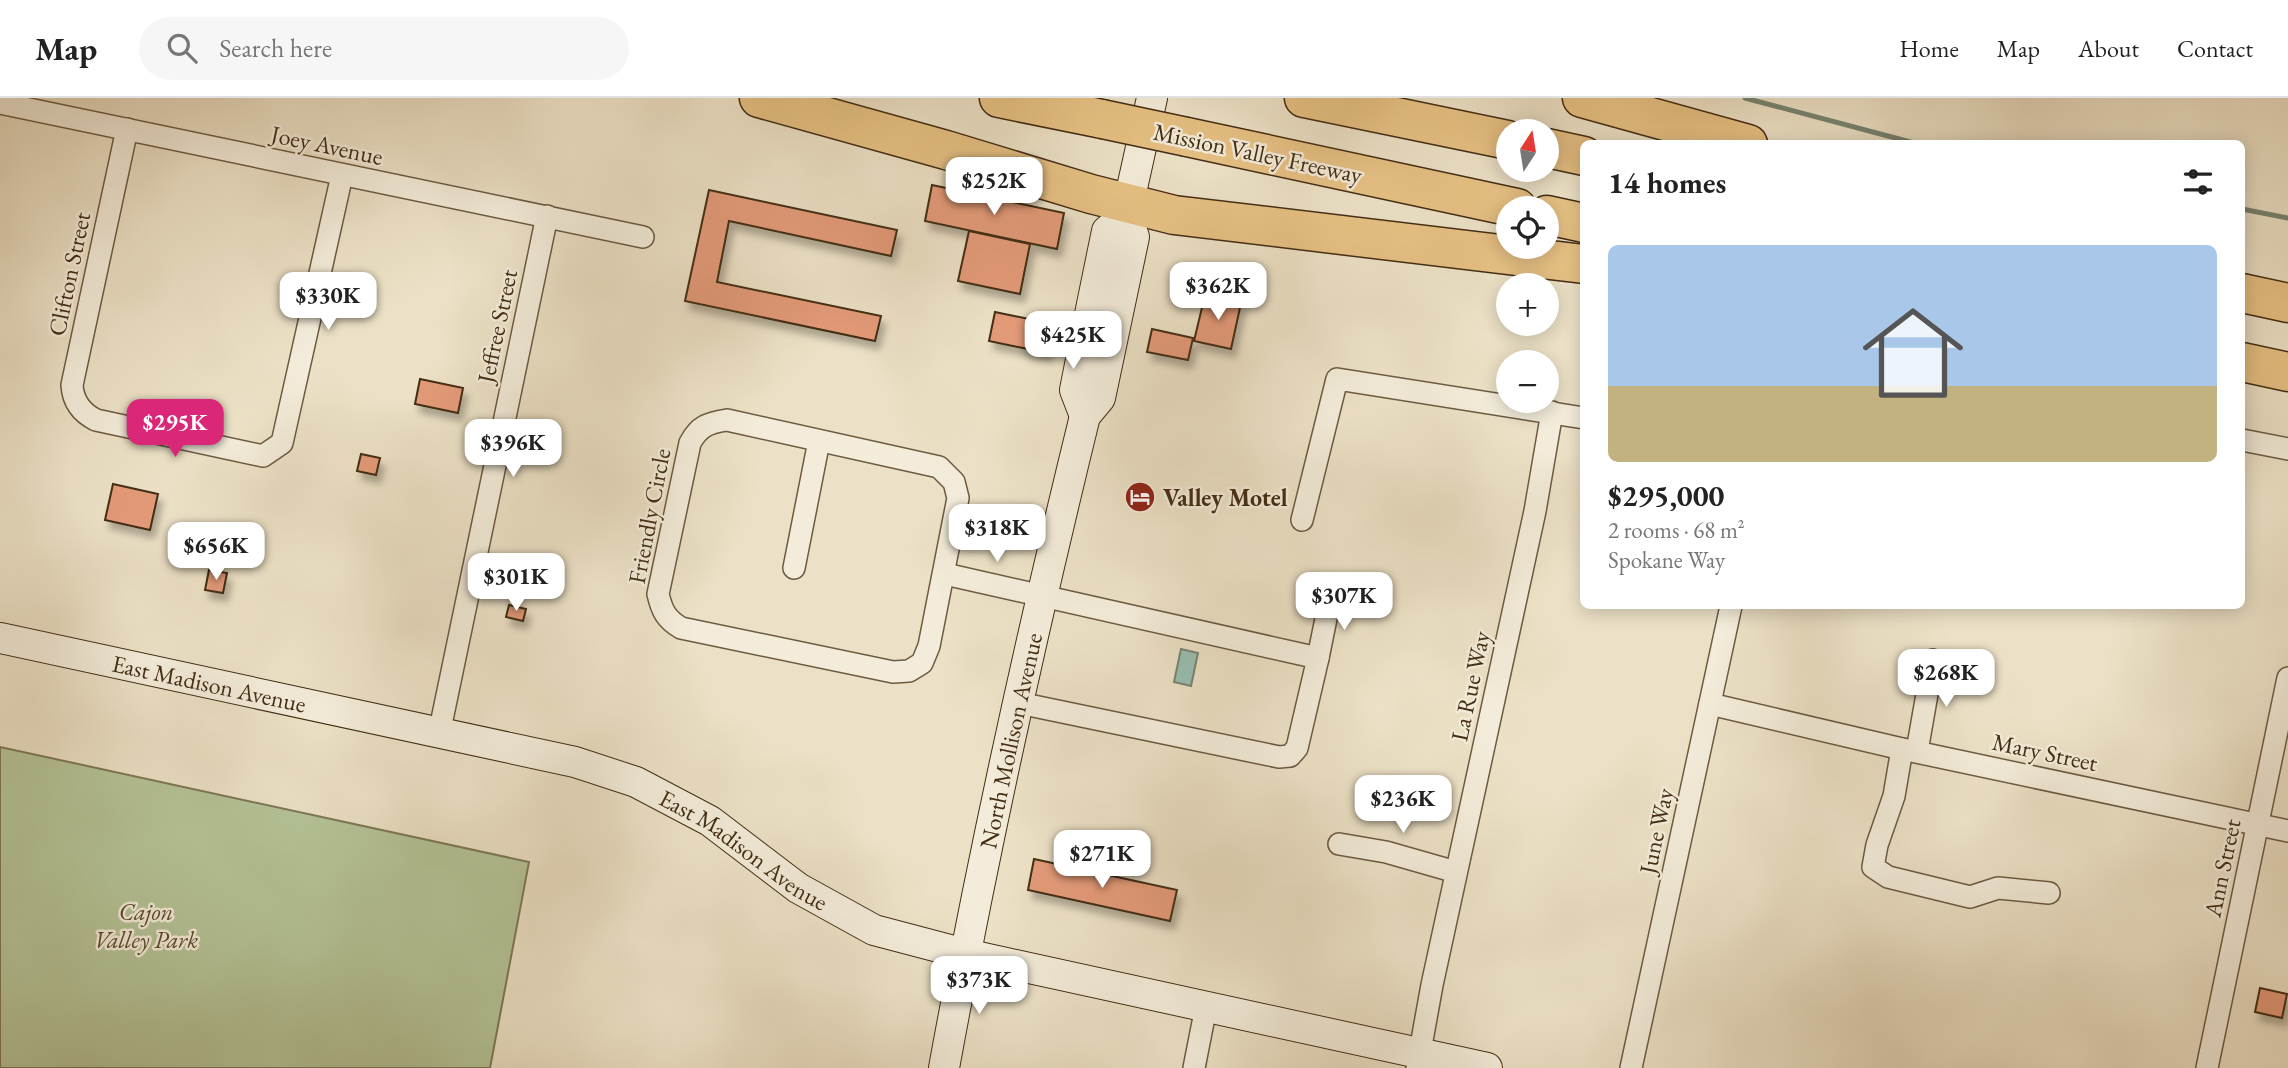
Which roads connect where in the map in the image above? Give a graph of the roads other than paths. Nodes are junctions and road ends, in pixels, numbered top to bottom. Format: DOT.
graph roads {
  1 [pos="759,98"];
  2 [pos="999,98"];
  3 [pos="1152,98"];
  4 [pos="1304,98"];
  5 [pos="1582,98"];
  6 [pos="0,103"];
  7 [pos="127,129"];
  8 [pos="1496,138"];
  9 [pos="1734,140"];
  10 [pos="1559,151"];
  11 [pos="1580,155"];
  12 [pos="342,175"];
  13 [pos="1496,203"];
  14 [pos="1127,209"];
  15 [pos="547,216"];
  16 [pos="1559,218"];
  17 [pos="1580,222"];
  18 [pos="643,237"];
  19 [pos="1580,264"];
  20 [pos="2245,294"];
  21 [pos="2288,303"];
  22 [pos="1088,323"];
  23 [pos="2245,363"];
  24 [pos="1106,371"];
  25 [pos="2288,372"];
  26 [pos="1496,403"];
  27 [pos="1552,413"];
  28 [pos="1557,413"];
  29 [pos="1085,416"];
  30 [pos="1580,417"];
  31 [pos="819,441"];
  32 [pos="2245,441"];
  33 [pos="2288,449"];
  34 [pos="1303,520"];
  35 [pos="793,568"];
  36 [pos="945,574"];
  37 [pos="1041,596"];
  38 [pos="1330,598"];
  39 [pos="1730,609"];
  40 [pos="0,638"];
  41 [pos="1318,658"];
  42 [pos="1933,660"];
  43 [pos="2288,678"];
  44 [pos="1019,703"];
  45 [pos="1710,704"];
  46 [pos="439,734"];
  47 [pos="1910,750"];
  48 [pos="2258,825"];
  49 [pos="2288,831"];
  50 [pos="1339,844"];
  51 [pos="1456,872"];
  52 [pos="2049,894"];
  53 [pos="965,954"];
  54 [pos="1206,1007"];
  55 [pos="1419,1061"];
  56 [pos="944,1068"];
  57 [pos="1194,1068"];
  58 [pos="1487,1068"];
  59 [pos="1631,1068"];
  60 [pos="2207,1068"];
  1 -- 14 [label="highway"];
  2 -- 13 [label="highway, Mission Valley Freeway, bridge"];
  3 -- 14 [label="street, North Mollison Avenue"];
  4 -- 8 [label="highway"];
  5 -- 9 [label="highway"];
  6 -- 7 [label="street, Joey Avenue"];
  7 -- 12 [label="street, Joey Avenue"];
  7 -- 12 [label="street, Clifton Street"];
  10 -- 11 [label="highway"];
  12 -- 15 [label="street, Joey Avenue"];
  14 -- 19 [label="highway"];
  14 -- 22 [label="street, North Mollison Avenue"];
  14 -- 24 [label="street, North Mollison Avenue"];
  15 -- 18 [label="street, Joey Avenue"];
  15 -- 46 [label="street, Jeffree Street"];
  16 -- 17 [label="highway"];
  20 -- 21 [label="highway"];
  22 -- 24 [label="street"];
  22 -- 29 [label="street, North Mollison Avenue"];
  23 -- 25 [label="highway"];
  24 -- 29 [label="street, North Mollison Avenue"];
  26 -- 34 [label="street"];
  27 -- 51 [label="street, La Rue Way"];
  28 -- 30 [label="street"];
  29 -- 37 [label="street, North Mollison Avenue"];
  31 -- 35 [label="street"];
  31 -- 36 [label="street, Friendly Circle"];
  31 -- 36 [label="street, Friendly Circle"];
  32 -- 33 [label="street"];
  36 -- 37 [label="street"];
  37 -- 41 [label="street"];
  37 -- 44 [label="street, North Mollison Avenue"];
  38 -- 41 [label="street"];
  39 -- 45 [label="street, June Way"];
  40 -- 46 [label="street, East Madison Avenue"];
  41 -- 44 [label="street"];
  42 -- 47 [label="street"];
  43 -- 48 [label="street, Ann Street"];
  44 -- 53 [label="street, North Mollison Avenue"];
  45 -- 47 [label="street, Mary Street"];
  45 -- 59 [label="street, June Way"];
  46 -- 53 [label="street, East Madison Avenue"];
  47 -- 48 [label="street, Mary Street"];
  47 -- 52 [label="street"];
  48 -- 49 [label="street, Mary Street"];
  48 -- 60 [label="street, Ann Street"];
  50 -- 51 [label="street"];
  51 -- 55 [label="street, La Rue Way"];
  53 -- 54 [label="street, East Madison Avenue"];
  53 -- 56 [label="street, North Mollison Avenue"];
  54 -- 55 [label="street, East Madison Avenue"];
  54 -- 57 [label="street"];
  55 -- 58 [label="street, East Madison Avenue"];
}
